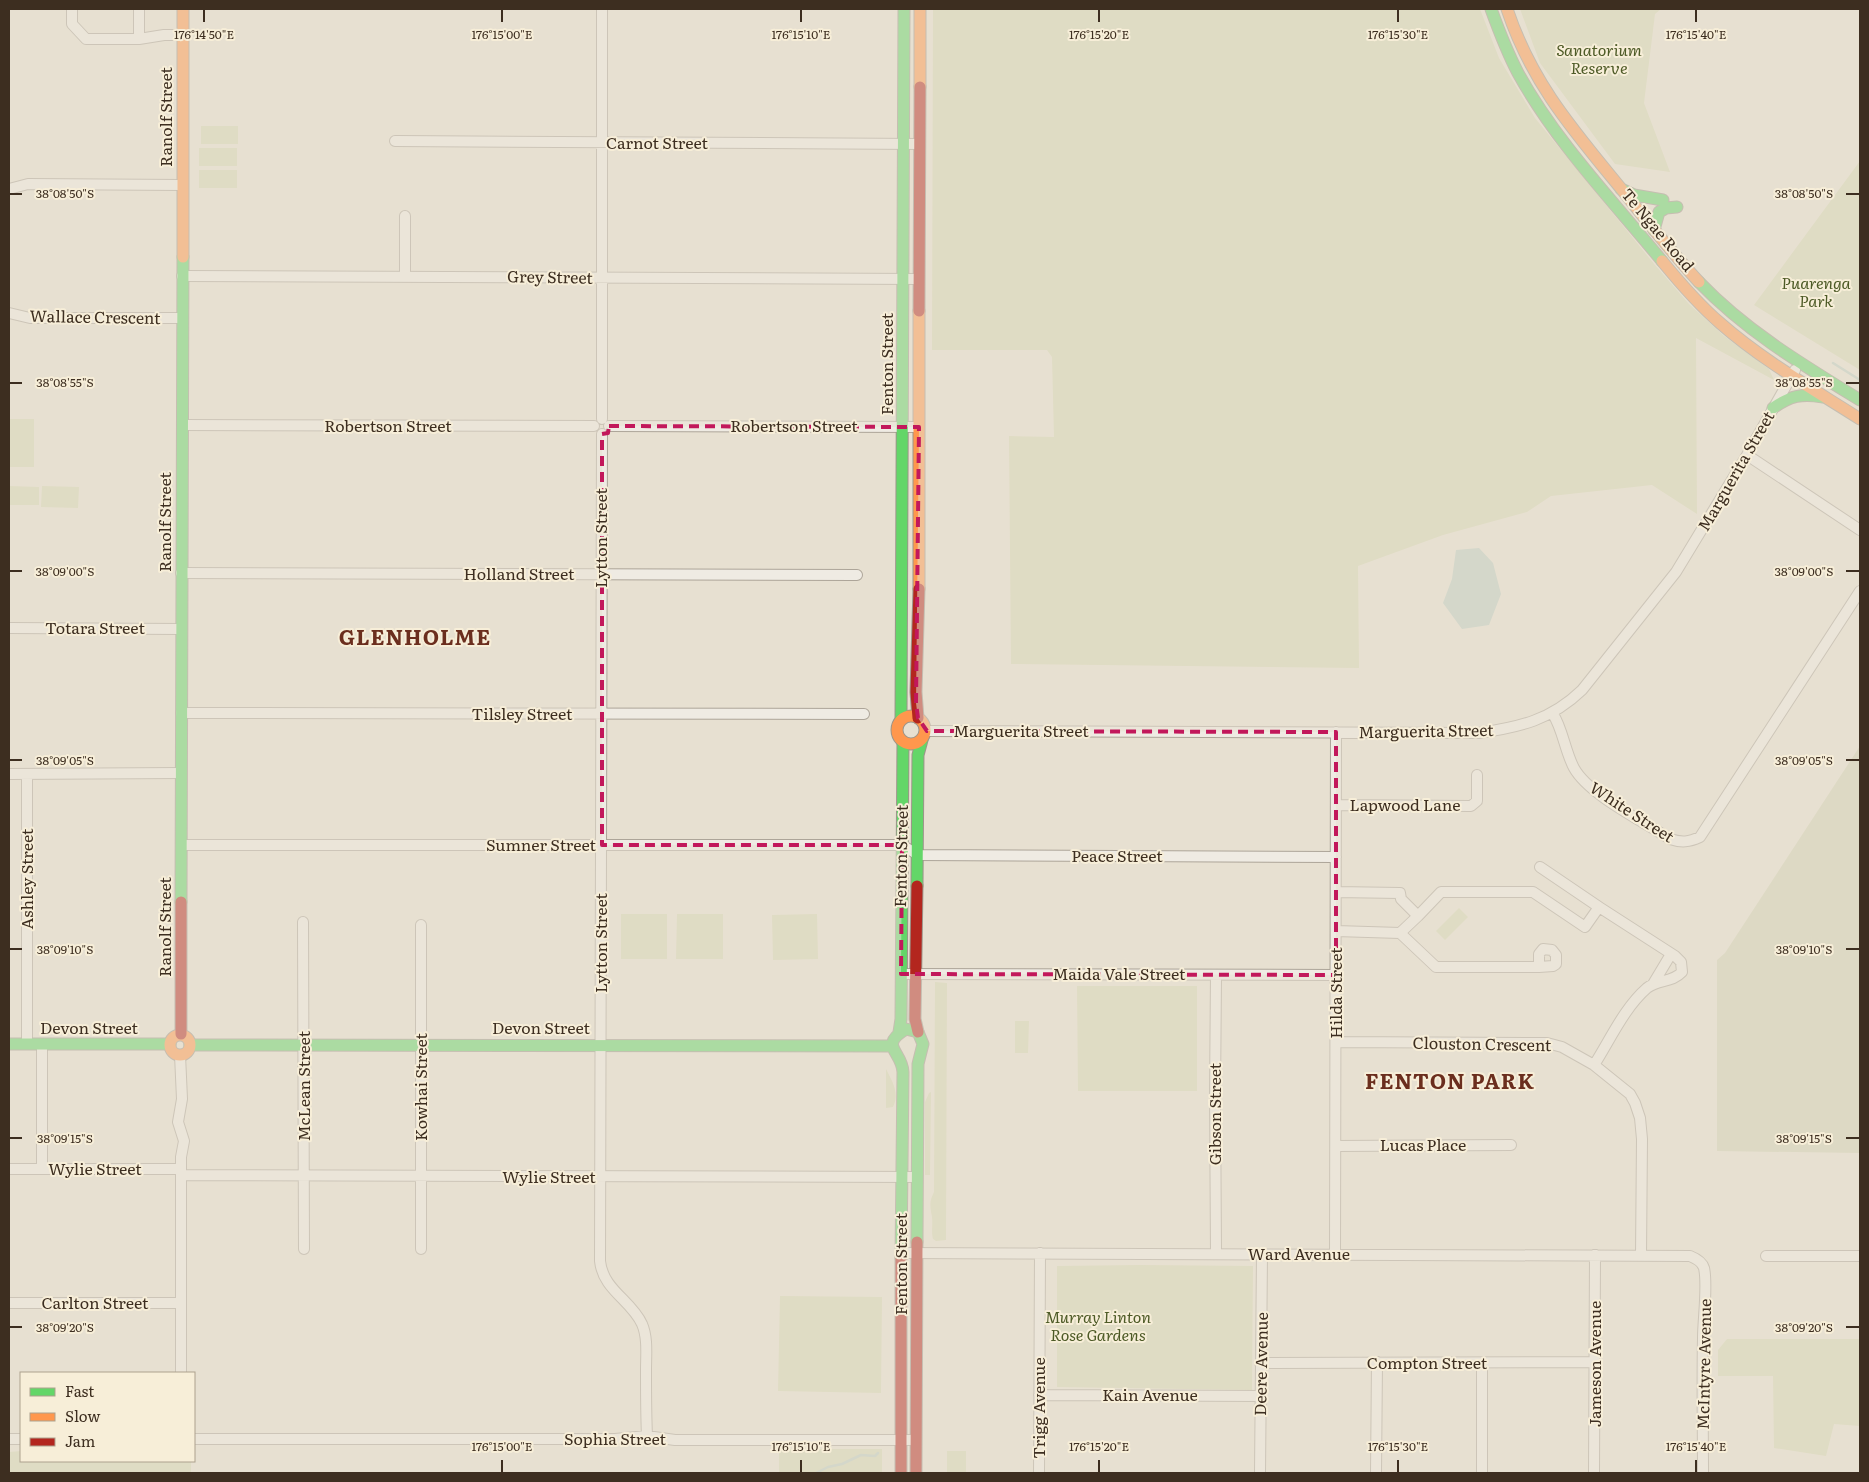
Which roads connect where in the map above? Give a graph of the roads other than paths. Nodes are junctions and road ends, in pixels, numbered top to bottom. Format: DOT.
graph roads {
  1 [pos="72,9"];
  2 [pos="139,9"];
  3 [pos="183,9"];
  4 [pos="602,9"];
  5 [pos="904,9"];
  6 [pos="920,9"];
  7 [pos="1493,9"];
  8 [pos="1508,14"];
  9 [pos="182,35"];
  10 [pos="139,39"];
  11 [pos="395,141"];
  12 [pos="602,143"];
  13 [pos="903,144"];
  14 [pos="920,144"];
  15 [pos="182,185"];
  16 [pos="9,189"];
  17 [pos="1621,189"];
  18 [pos="1663,200"];
  19 [pos="1677,207"];
  20 [pos="405,216"];
  21 [pos="1654,230"];
  22 [pos="182,276"];
  23 [pos="405,276"];
  24 [pos="600,278"];
  25 [pos="903,279"];
  26 [pos="919,279"];
  27 [pos="9,313"];
  28 [pos="182,318"];
  29 [pos="1800,362"];
  30 [pos="1792,376"];
  31 [pos="1828,398"];
  32 [pos="1860,400"];
  33 [pos="1773,408"];
  34 [pos="1860,419"];
  35 [pos="182,425"];
  36 [pos="599,426"];
  37 [pos="902,426"];
  38 [pos="919,427"];
  39 [pos="1747,455"];
  40 [pos="1860,530"];
  41 [pos="181,573"];
  42 [pos="601,574"];
  43 [pos="857,575"];
  44 [pos="902,575"];
  45 [pos="919,575"];
  46 [pos="1860,591"];
  47 [pos="9,628"];
  48 [pos="181,629"];
  49 [pos="181,713"];
  50 [pos="602,714"];
  51 [pos="864,714"];
  52 [pos="1553,714"];
  53 [pos="918,718"];
  54 [pos="901,720"];
  55 [pos="1336,732"];
  56 [pos="923,735"];
  57 [pos="903,742"];
  58 [pos="9,774"];
  59 [pos="27,774"];
  60 [pos="181,774"];
  61 [pos="1477,774"];
  62 [pos="1336,805"];
  63 [pos="181,845"];
  64 [pos="602,845"];
  65 [pos="902,845"];
  66 [pos="918,855"];
  67 [pos="1336,857"];
  68 [pos="1540,867"];
  69 [pos="1336,892"];
  70 [pos="1599,907"];
  71 [pos="1418,916"];
  72 [pos="303,922"];
  73 [pos="421,925"];
  74 [pos="1336,931"];
  75 [pos="1400,933"];
  76 [pos="1671,954"];
  77 [pos="1539,967"];
  78 [pos="901,974"];
  79 [pos="916,974"];
  80 [pos="1216,975"];
  81 [pos="1336,975"];
  82 [pos="1653,984"];
  83 [pos="899,1032"];
  84 [pos="918,1032"];
  85 [pos="181,1034"];
  86 [pos="1336,1042"];
  87 [pos="9,1044"];
  88 [pos="28,1044"];
  89 [pos="170,1044"];
  90 [pos="304,1044"];
  91 [pos="421,1044"];
  92 [pos="42,1045"];
  93 [pos="190,1045"];
  94 [pos="600,1045"];
  95 [pos="892,1046"];
  96 [pos="921,1054"];
  97 [pos="180,1055"];
  98 [pos="898,1057"];
  99 [pos="1594,1065"];
  100 [pos="1511,1145"];
  101 [pos="1336,1146"];
  102 [pos="9,1169"];
  103 [pos="42,1169"];
  104 [pos="181,1172"];
  105 [pos="304,1176"];
  106 [pos="421,1176"];
  107 [pos="600,1177"];
  108 [pos="902,1177"];
  109 [pos="917,1177"];
  110 [pos="304,1249"];
  111 [pos="421,1249"];
  112 [pos="901,1253"];
  113 [pos="917,1253"];
  114 [pos="1040,1253"];
  115 [pos="1216,1254"];
  116 [pos="1262,1254"];
  117 [pos="1335,1254"];
  118 [pos="1596,1255"];
  119 [pos="1641,1255"];
  120 [pos="1766,1256"];
  121 [pos="1860,1256"];
  122 [pos="1696,1258"];
  123 [pos="9,1303"];
  124 [pos="181,1303"];
  125 [pos="1377,1362"];
  126 [pos="1595,1362"];
  127 [pos="1260,1363"];
  128 [pos="1482,1363"];
  129 [pos="181,1372"];
  130 [pos="1039,1395"];
  131 [pos="1260,1396"];
  132 [pos="646,1436"];
  133 [pos="195,1439"];
  134 [pos="901,1440"];
  135 [pos="916,1440"];
  136 [pos="901,1473"];
  137 [pos="916,1473"];
  138 [pos="1039,1473"];
  139 [pos="1260,1473"];
  140 [pos="1376,1473"];
  141 [pos="1482,1473"];
  142 [pos="1594,1473"];
  143 [pos="1703,1473"];
  1 -- 10 [label="street"];
  2 -- 10 [label="street"];
  3 -- 9 [label="main road, Ranolf Street"];
  4 -- 12 [label="street, Lytton Street"];
  5 -- 13 [label="main road, Fenton Street"];
  6 -- 14 [label="main road, Fenton Street"];
  7 -- 8 [label="main road, Te Ngae Road"];
  7 -- 30 [label="main road, Te Ngae Road"];
  8 -- 17 [label="main road, Te Ngae Road"];
  9 -- 10 [label="street"];
  9 -- 15 [label="main road, Ranolf Street"];
  11 -- 12 [label="street, Carnot Street"];
  12 -- 13 [label="street, Carnot Street"];
  12 -- 24 [label="street, Lytton Street"];
  13 -- 14 [label="street, Carnot Street"];
  13 -- 25 [label="main road, Fenton Street"];
  14 -- 26 [label="main road, Fenton Street"];
  15 -- 16 [label="street"];
  15 -- 22 [label="main road, Ranolf Street"];
  17 -- 18 [label="main road"];
  17 -- 21 [label="main road, Te Ngae Road"];
  19 -- 21 [label="main road"];
  20 -- 23 [label="street"];
  21 -- 29 [label="main road, Te Ngae Road"];
  22 -- 23 [label="street, Grey Street"];
  22 -- 28 [label="main road, Ranolf Street"];
  23 -- 24 [label="street, Grey Street"];
  24 -- 25 [label="street, Grey Street"];
  24 -- 36 [label="street, Lytton Street"];
  25 -- 26 [label="street, Grey Street"];
  25 -- 37 [label="main road, Fenton Street"];
  26 -- 38 [label="main road, Fenton Street"];
  27 -- 28 [label="street, Wallace Crescent"];
  28 -- 35 [label="main road, Ranolf Street"];
  29 -- 30 [label="street, Marguerita Street"];
  29 -- 32 [label="main road, Te Ngae Road"];
  30 -- 31 [label="main road, Te Ngae Road"];
  30 -- 33 [label="street, Marguerita Street"];
  31 -- 33 [label="main road"];
  31 -- 34 [label="main road, Te Ngae Road"];
  33 -- 39 [label="street, Marguerita Street"];
  35 -- 36 [label="street, Robertson Street"];
  35 -- 41 [label="main road, Ranolf Street"];
  36 -- 37 [label="street, Robertson Street"];
  36 -- 42 [label="street, Lytton Street"];
  37 -- 38 [label="street, Robertson Street"];
  37 -- 44 [label="main road, Fenton Street"];
  38 -- 45 [label="main road, Fenton Street"];
  39 -- 40 [label="street"];
  39 -- 52 [label="street, Marguerita Street"];
  41 -- 42 [label="street, Holland Street"];
  41 -- 48 [label="main road, Ranolf Street"];
  42 -- 43 [label="street, Holland Street"];
  42 -- 50 [label="street, Lytton Street"];
  44 -- 45 [label="main road"];
  44 -- 54 [label="main road, Fenton Street"];
  45 -- 53 [label="main road, Fenton Street"];
  46 -- 52 [label="street, White Street"];
  47 -- 48 [label="street, Totara Street"];
  48 -- 49 [label="main road, Ranolf Street"];
  49 -- 50 [label="street, Tilsley Street"];
  49 -- 60 [label="main road, Ranolf Street"];
  50 -- 51 [label="street, Tilsley Street"];
  50 -- 64 [label="street, Lytton Street"];
  52 -- 55 [label="street, Marguerita Street"];
  53 -- 54 [label="main road"];
  53 -- 56 [label="main road"];
  54 -- 57 [label="main road"];
  55 -- 56 [label="street, Marguerita Street"];
  55 -- 62 [label="street, Hilda Street"];
  56 -- 57 [label="main road"];
  56 -- 66 [label="main road, Fenton Street"];
  57 -- 65 [label="main road, Fenton Street"];
  58 -- 59 [label="street"];
  59 -- 60 [label="street"];
  59 -- 88 [label="street, Ashley Street"];
  60 -- 63 [label="main road, Ranolf Street"];
  61 -- 62 [label="street, Lapwood Lane"];
  62 -- 67 [label="street, Hilda Street"];
  63 -- 64 [label="street, Sumner Street"];
  63 -- 85 [label="main road, Ranolf Street"];
  64 -- 65 [label="street, Sumner Street"];
  64 -- 94 [label="street, Lytton Street"];
  65 -- 66 [label="street"];
  65 -- 78 [label="main road, Fenton Street"];
  66 -- 67 [label="street, Peace Street"];
  66 -- 79 [label="main road, Fenton Street"];
  67 -- 69 [label="street, Hilda Street"];
  68 -- 70 [label="street"];
  69 -- 71 [label="street"];
  69 -- 74 [label="street, Hilda Street"];
  70 -- 71 [label="street"];
  70 -- 76 [label="street"];
  71 -- 75 [label="street"];
  72 -- 90 [label="street, McLean Street"];
  73 -- 91 [label="street, Kowhai Street"];
  74 -- 75 [label="street"];
  74 -- 81 [label="street, Hilda Street"];
  75 -- 77 [label="street"];
  76 -- 82 [label="street"];
  76 -- 82 [label="street"];
  78 -- 79 [label="street, Maida Vale Street"];
  78 -- 83 [label="main road, Fenton Street"];
  79 -- 80 [label="street, Maida Vale Street"];
  79 -- 84 [label="main road, Fenton Street"];
  80 -- 81 [label="street, Maida Vale Street"];
  80 -- 115 [label="street, Gibson Street"];
  81 -- 86 [label="street, Hilda Street"];
  82 -- 99 [label="street"];
  83 -- 84 [label="main road"];
  83 -- 95 [label="main road"];
  84 -- 96 [label="main road"];
  85 -- 89 [label="main road"];
  85 -- 93 [label="main road"];
  86 -- 99 [label="street, Clouston Crescent"];
  86 -- 101 [label="street, Hilda Street"];
  87 -- 88 [label="main road, Devon Street"];
  88 -- 92 [label="main road, Devon Street"];
  89 -- 92 [label="main road, Devon Street"];
  89 -- 97 [label="main road"];
  90 -- 91 [label="main road, Devon Street"];
  90 -- 93 [label="main road, Devon Street"];
  90 -- 105 [label="street, McLean Street"];
  91 -- 94 [label="main road, Devon Street"];
  91 -- 106 [label="street, Kowhai Street"];
  92 -- 103 [label="street"];
  93 -- 97 [label="main road"];
  94 -- 95 [label="main road, Devon Street"];
  94 -- 107 [label="street, Lytton Street"];
  95 -- 98 [label="main road"];
  96 -- 98 [label="main road"];
  96 -- 109 [label="main road, Fenton Street"];
  97 -- 104 [label="street"];
  98 -- 108 [label="main road, Fenton Street"];
  99 -- 119 [label="street, Clouston Crescent"];
  100 -- 101 [label="street, Lucas Place"];
  101 -- 117 [label="street, Hilda Street"];
  102 -- 103 [label="street, Wylie Street"];
  103 -- 104 [label="street, Wylie Street"];
  104 -- 105 [label="street, Wylie Street"];
  104 -- 124 [label="street"];
  105 -- 106 [label="street, Wylie Street"];
  105 -- 110 [label="street, McLean Street"];
  106 -- 107 [label="street, Wylie Street"];
  106 -- 111 [label="street, Kowhai Street"];
  107 -- 108 [label="street, Wylie Street"];
  107 -- 132 [label="street, Lytton Street"];
  108 -- 109 [label="street, Wylie Street"];
  108 -- 112 [label="main road, Fenton Street"];
  109 -- 113 [label="main road, Fenton Street"];
  112 -- 113 [label="street, Ward Avenue"];
  112 -- 134 [label="main road, Fenton Street"];
  113 -- 114 [label="street, Ward Avenue"];
  113 -- 135 [label="main road, Fenton Street"];
  114 -- 115 [label="street, Ward Avenue"];
  114 -- 130 [label="street, Trigg Avenue"];
  115 -- 116 [label="street, Ward Avenue"];
  116 -- 117 [label="street, Ward Avenue"];
  116 -- 127 [label="street, Deere Avenue"];
  117 -- 118 [label="street, Ward Avenue"];
  118 -- 119 [label="street, Ward Avenue"];
  118 -- 126 [label="street, Jameson Avenue"];
  119 -- 122 [label="street, Ward Avenue"];
  120 -- 121 [label="street"];
  122 -- 143 [label="street, McIntyre Avenue"];
  123 -- 124 [label="street, Carlton Street"];
  124 -- 129 [label="street"];
  125 -- 127 [label="street, Compton Street"];
  125 -- 128 [label="street, Compton Street"];
  125 -- 140 [label="street"];
  126 -- 128 [label="street, Compton Street"];
  126 -- 142 [label="street, Jameson Avenue"];
  127 -- 131 [label="street, Deere Avenue"];
  128 -- 141 [label="street"];
  130 -- 131 [label="street, Kain Avenue"];
  130 -- 138 [label="street, Trigg Avenue"];
  131 -- 139 [label="street, Deere Avenue"];
  132 -- 133 [label="street, Sophia Street"];
  132 -- 134 [label="street, Sophia Street"];
  134 -- 135 [label="street, Sophia Street"];
  134 -- 136 [label="main road, Fenton Street"];
  135 -- 137 [label="main road, Fenton Street"];
}
